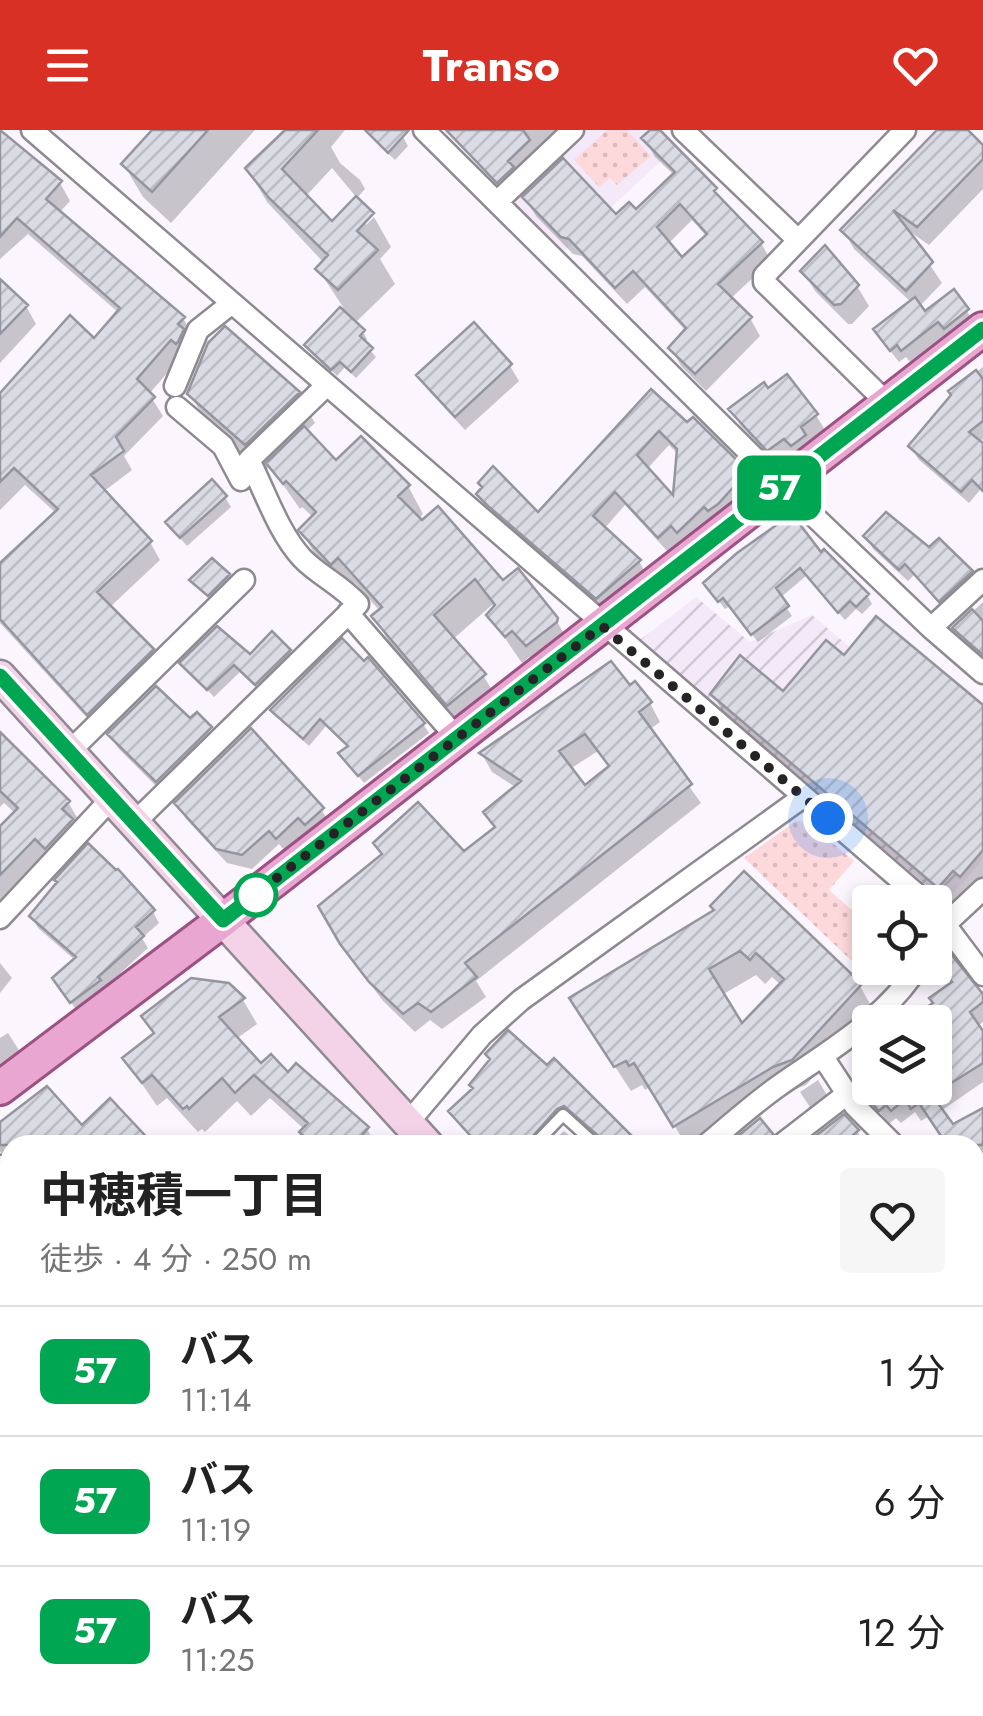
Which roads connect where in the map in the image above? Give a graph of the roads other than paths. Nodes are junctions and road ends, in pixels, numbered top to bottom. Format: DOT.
graph roads {
  1 [pos="32,130"];
  2 [pos="424,130"];
  3 [pos="572,130"];
  4 [pos="683,130"];
  5 [pos="904,130"];
  6 [pos="498,201"];
  7 [pos="798,240"];
  8 [pos="232,302"];
  9 [pos="983,330"];
  10 [pos="327,385"];
  11 [pos="887,404"];
  12 [pos="243,470"];
  13 [pos="782,486"];
  14 [pos="244,580"];
  15 [pos="983,580"];
  16 [pos="348,613"];
  17 [pos="602,626"];
  18 [pos="930,628"];
  19 [pos="983,673"];
  20 [pos="0,676"];
  21 [pos="457,738"];
  22 [pos="70,752"];
  23 [pos="803,797"];
  24 [pos="112,799"];
  25 [pos="134,823"];
  26 [pos="906,885"];
  27 [pos="983,889"];
  28 [pos="952,912"];
  29 [pos="0,918"];
  30 [pos="223,920"];
  31 [pos="952,939"];
  32 [pos="983,976"];
  33 [pos="902,985"];
  34 [pos="823,1057"];
  35 [pos="0,1088"];
  36 [pos="847,1094"];
  37 [pos="418,1134"];
  38 [pos="544,1135"];
  39 [pos="585,1135"];
  40 [pos="718,1135"];
  41 [pos="794,1135"];
  42 [pos="885,1135"];
  1 -- 8 [label="street"];
  2 -- 6 [label="street"];
  3 -- 6 [label="street"];
  4 -- 7 [label="street"];
  5 -- 7 [label="street"];
  6 -- 13 [label="street"];
  7 -- 11 [label="street"];
  8 -- 10 [label="street"];
  8 -- 12 [label="street"];
  9 -- 11 [label="main road"];
  10 -- 12 [label="street"];
  10 -- 17 [label="street"];
  11 -- 13 [label="main road"];
  12 -- 16 [label="street"];
  13 -- 17 [label="main road"];
  13 -- 18 [label="street"];
  14 -- 22 [label="street"];
  15 -- 18 [label="street"];
  16 -- 21 [label="street"];
  16 -- 25 [label="street"];
  17 -- 21 [label="main road"];
  17 -- 23 [label="street"];
  18 -- 19 [label="street"];
  20 -- 22 [label="main road"];
  21 -- 30 [label="main road"];
  22 -- 24 [label="main road"];
  23 -- 26 [label="street"];
  23 -- 37 [label="street"];
  24 -- 25 [label="main road"];
  24 -- 29 [label="street"];
  25 -- 30 [label="main road"];
  27 -- 28 [label="street"];
  30 -- 35 [label="main road"];
  30 -- 37 [label="main road"];
  31 -- 32 [label="street"];
  33 -- 34 [label="street"];
  34 -- 36 [label="street"];
  34 -- 40 [label="street"];
  36 -- 41 [label="street"];
  36 -- 42 [label="street"];
  38 -- 39 [label="lane"];
}
